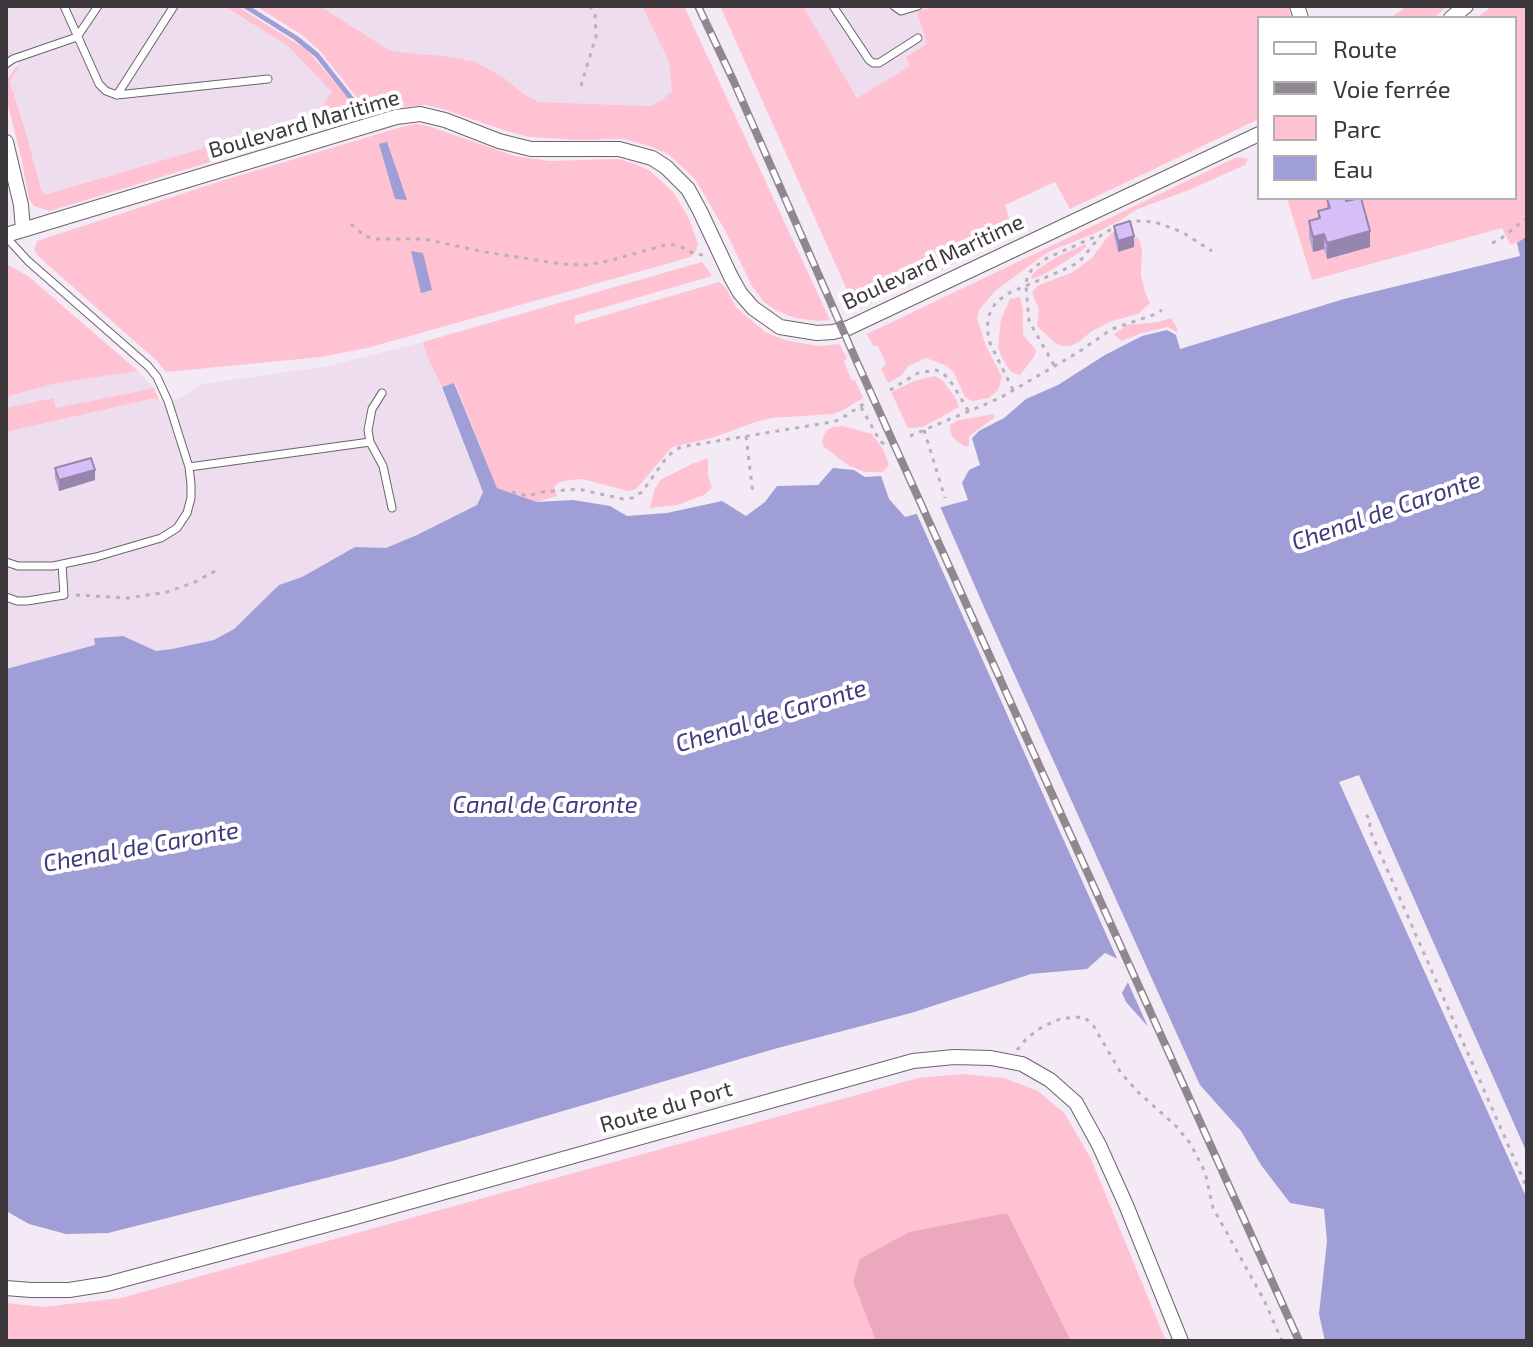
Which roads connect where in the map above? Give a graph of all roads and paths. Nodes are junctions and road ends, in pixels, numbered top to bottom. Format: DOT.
graph roads {
  1 [pos="64,6"];
  2 [pos="98,6"];
  3 [pos="174,6"];
  4 [pos="590,6"];
  5 [pos="833,6"];
  6 [pos="894,6"];
  7 [pos="918,6"];
  8 [pos="77,37"];
  9 [pos="918,38"];
  10 [pos="6,64"];
  11 [pos="268,79"];
  12 [pos="581,86"];
  13 [pos="117,95"];
  14 [pos="1257,134"];
  15 [pos="6,142"];
  16 [pos="1527,218"];
  17 [pos="351,224"];
  18 [pos="23,230"];
  19 [pos="1102,234"];
  20 [pos="6,236"];
  21 [pos="1492,243"];
  22 [pos="719,251"];
  23 [pos="1212,251"];
  24 [pos="1026,286"];
  25 [pos="1162,310"];
  26 [pos="1054,366"];
  27 [pos="890,390"];
  28 [pos="1013,390"];
  29 [pos="382,393"];
  30 [pos="969,412"];
  31 [pos="924,430"];
  32 [pos="746,436"];
  33 [pos="910,436"];
  34 [pos="370,442"];
  35 [pos="884,444"];
  36 [pos="189,467"];
  37 [pos="512,492"];
  38 [pos="753,494"];
  39 [pos="945,498"];
  40 [pos="392,508"];
  41 [pos="6,562"];
  42 [pos="62,564"];
  43 [pos="219,569"];
  44 [pos="64,595"];
  45 [pos="7,598"];
  46 [pos="6,609"];
  47 [pos="1366,815"];
  48 [pos="1010,1062"];
  49 [pos="1527,1188"];
  50 [pos="6,1288"];
  51 [pos="1181,1341"];
  52 [pos="1282,1341"];
  1 -- 8 [label="lane"];
  2 -- 8 [label="lane"];
  3 -- 13 [label="lane"];
  4 -- 12 [label="path"];
  5 -- 9 [label="lane"];
  6 -- 7 [label="lane"];
  8 -- 10 [label="lane"];
  8 -- 13 [label="lane"];
  11 -- 13 [label="lane"];
  14 -- 22 [label="street, Boulevard Maritime"];
  15 -- 18 [label="street"];
  16 -- 21 [label="path"];
  17 -- 22 [label="path"];
  18 -- 20 [label="street, Boulevard Maritime"];
  18 -- 22 [label="street, Boulevard Maritime"];
  19 -- 23 [label="path"];
  19 -- 24 [label="path"];
  19 -- 24 [label="path"];
  20 -- 36 [label="lane"];
  24 -- 26 [label="path"];
  24 -- 28 [label="path"];
  25 -- 26 [label="path"];
  26 -- 28 [label="path"];
  27 -- 30 [label="path"];
  28 -- 30 [label="path"];
  29 -- 34 [label="lane"];
  30 -- 31 [label="path"];
  31 -- 33 [label="path"];
  31 -- 39 [label="path"];
  32 -- 35 [label="path"];
  32 -- 37 [label="path"];
  32 -- 38 [label="path"];
  34 -- 36 [label="lane"];
  34 -- 40 [label="lane"];
  36 -- 42 [label="lane"];
  41 -- 42 [label="lane"];
  42 -- 44 [label="lane"];
  43 -- 44 [label="path"];
  44 -- 45 [label="lane"];
  45 -- 46 [label="lane"];
  47 -- 49 [label="path"];
  48 -- 50 [label="street, Route du Port"];
  48 -- 51 [label="street, Route du Port"];
  48 -- 52 [label="path"];
}
